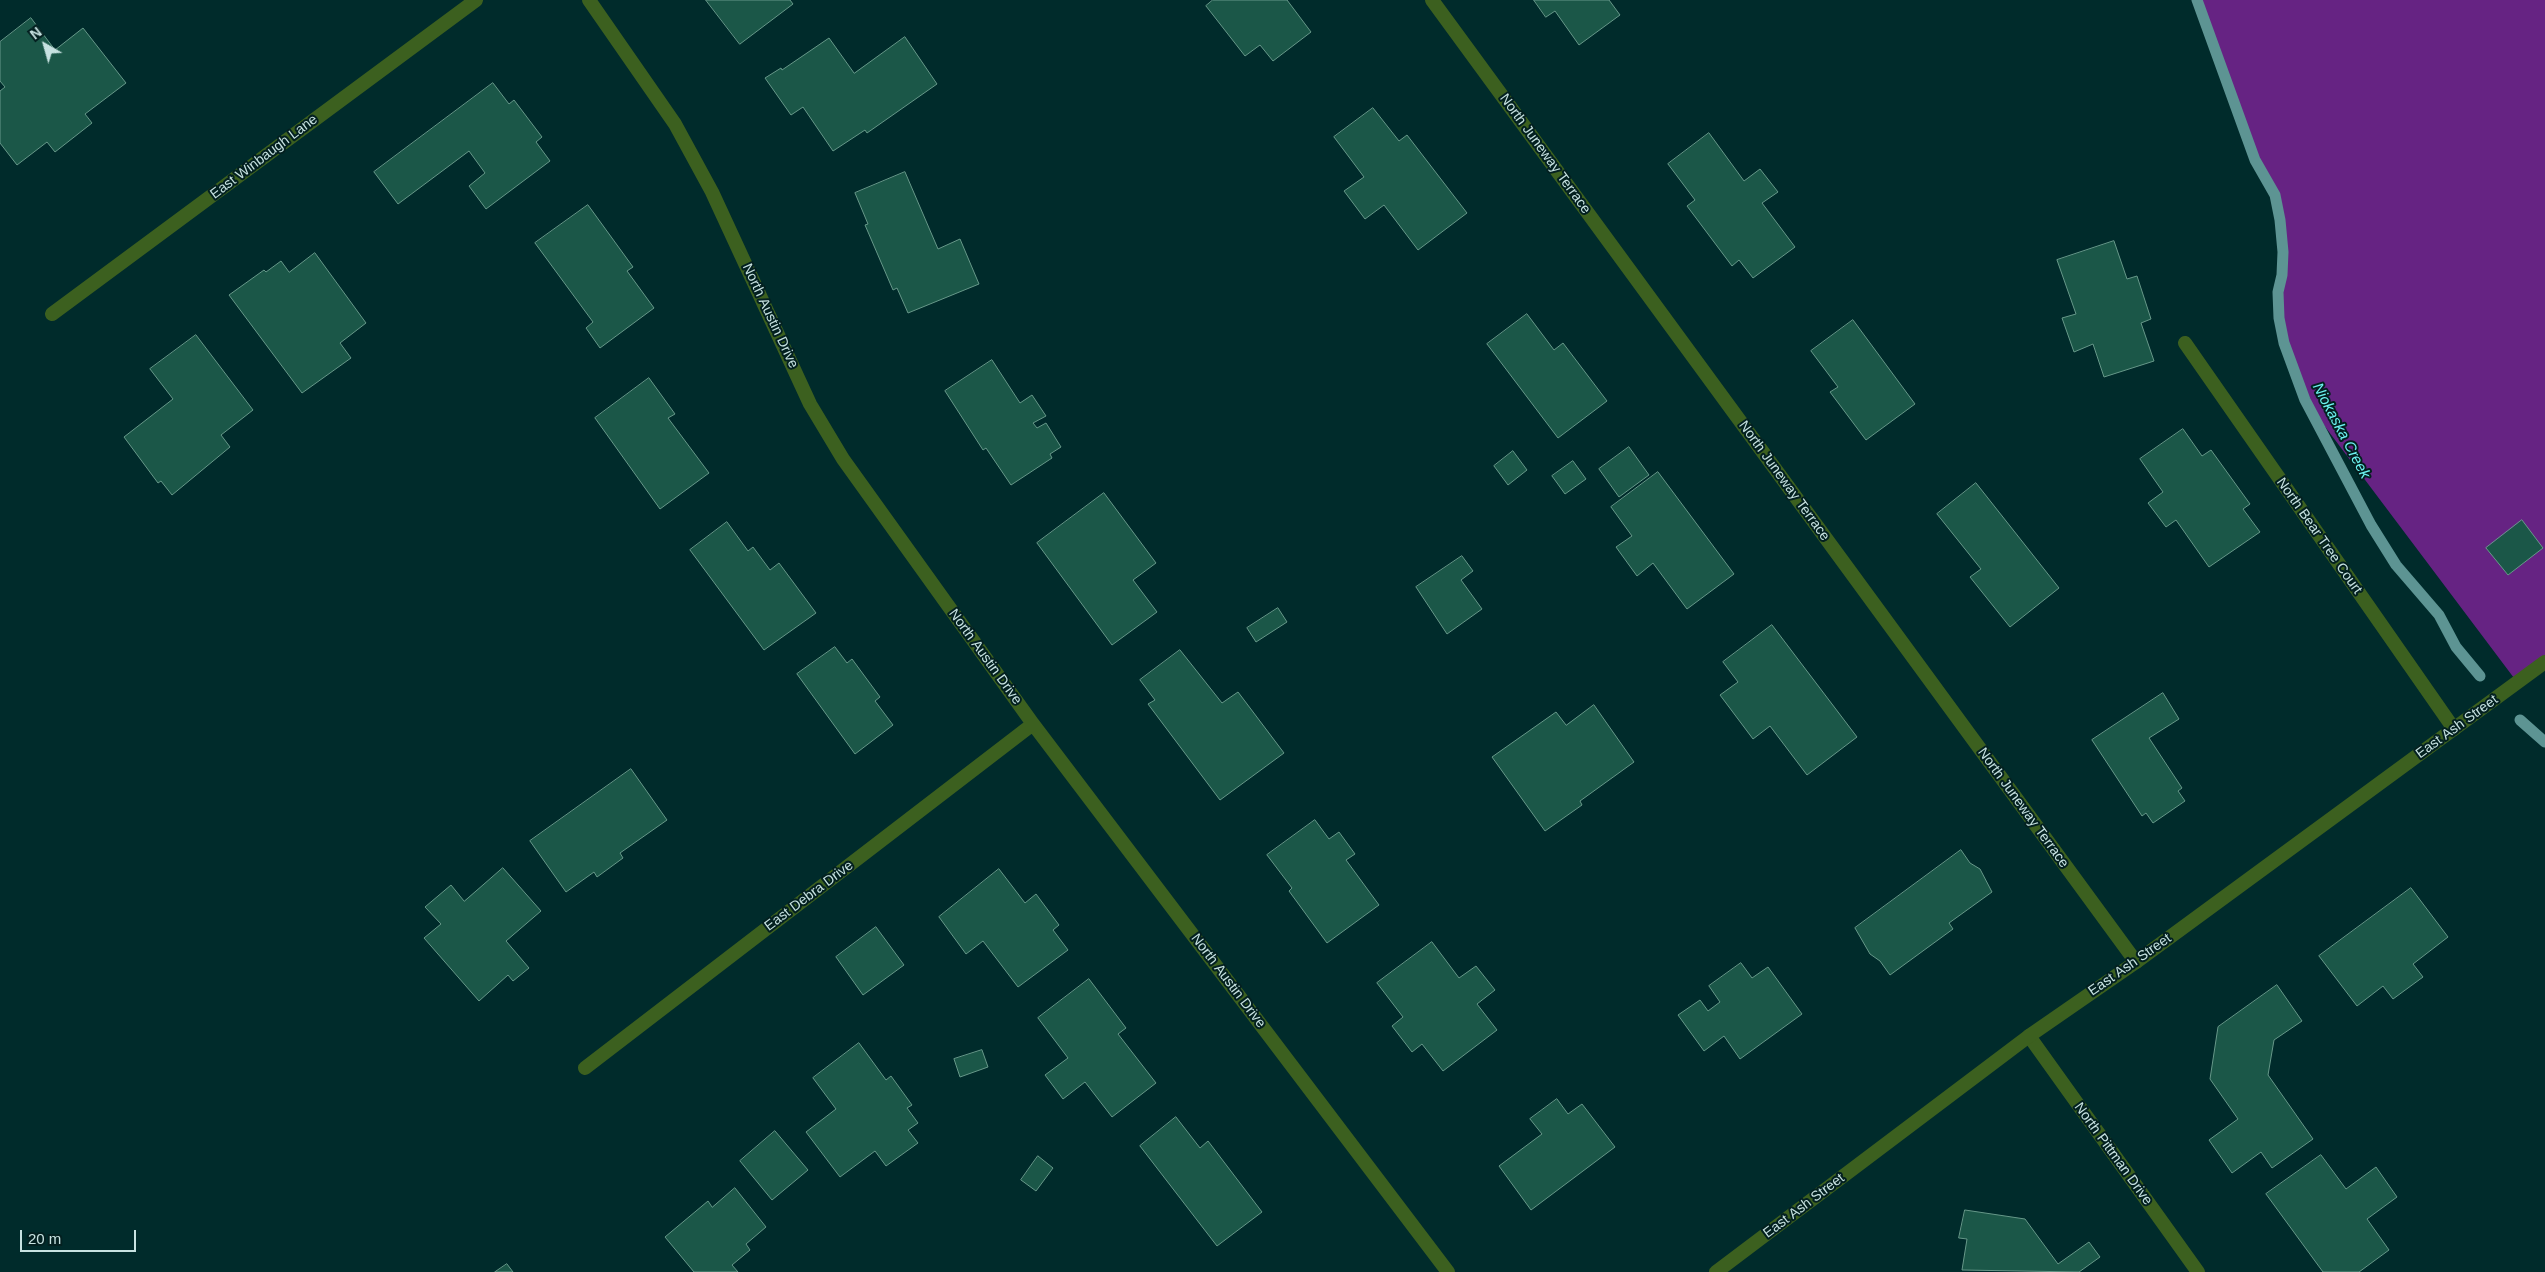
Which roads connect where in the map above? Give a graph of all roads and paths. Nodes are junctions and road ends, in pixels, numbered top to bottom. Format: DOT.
graph roads {
  1 [pos="476,0"];
  2 [pos="589,0"];
  3 [pos="1432,0"];
  4 [pos="52,314"];
  5 [pos="2185,343"];
  6 [pos="2545,662"];
  7 [pos="1033,724"];
  8 [pos="2454,729"];
  9 [pos="2136,962"];
  10 [pos="2029,1036"];
  11 [pos="584,1068"];
  12 [pos="1448,1272"];
  13 [pos="1716,1272"];
  14 [pos="2198,1272"];
  1 -- 4 [label="street, East Winbaugh Lane"];
  2 -- 7 [label="street, North Austin Drive"];
  3 -- 9 [label="street, North Juneway Terrace"];
  5 -- 8 [label="street, North Bear Tree Court"];
  6 -- 8 [label="street, East Ash Street"];
  7 -- 11 [label="street, East Debra Drive"];
  7 -- 12 [label="street, North Austin Drive"];
  8 -- 9 [label="street, East Ash Street"];
  9 -- 10 [label="street, East Ash Street"];
  10 -- 13 [label="street, East Ash Street"];
  10 -- 14 [label="street, North Pittman Drive"];
}
